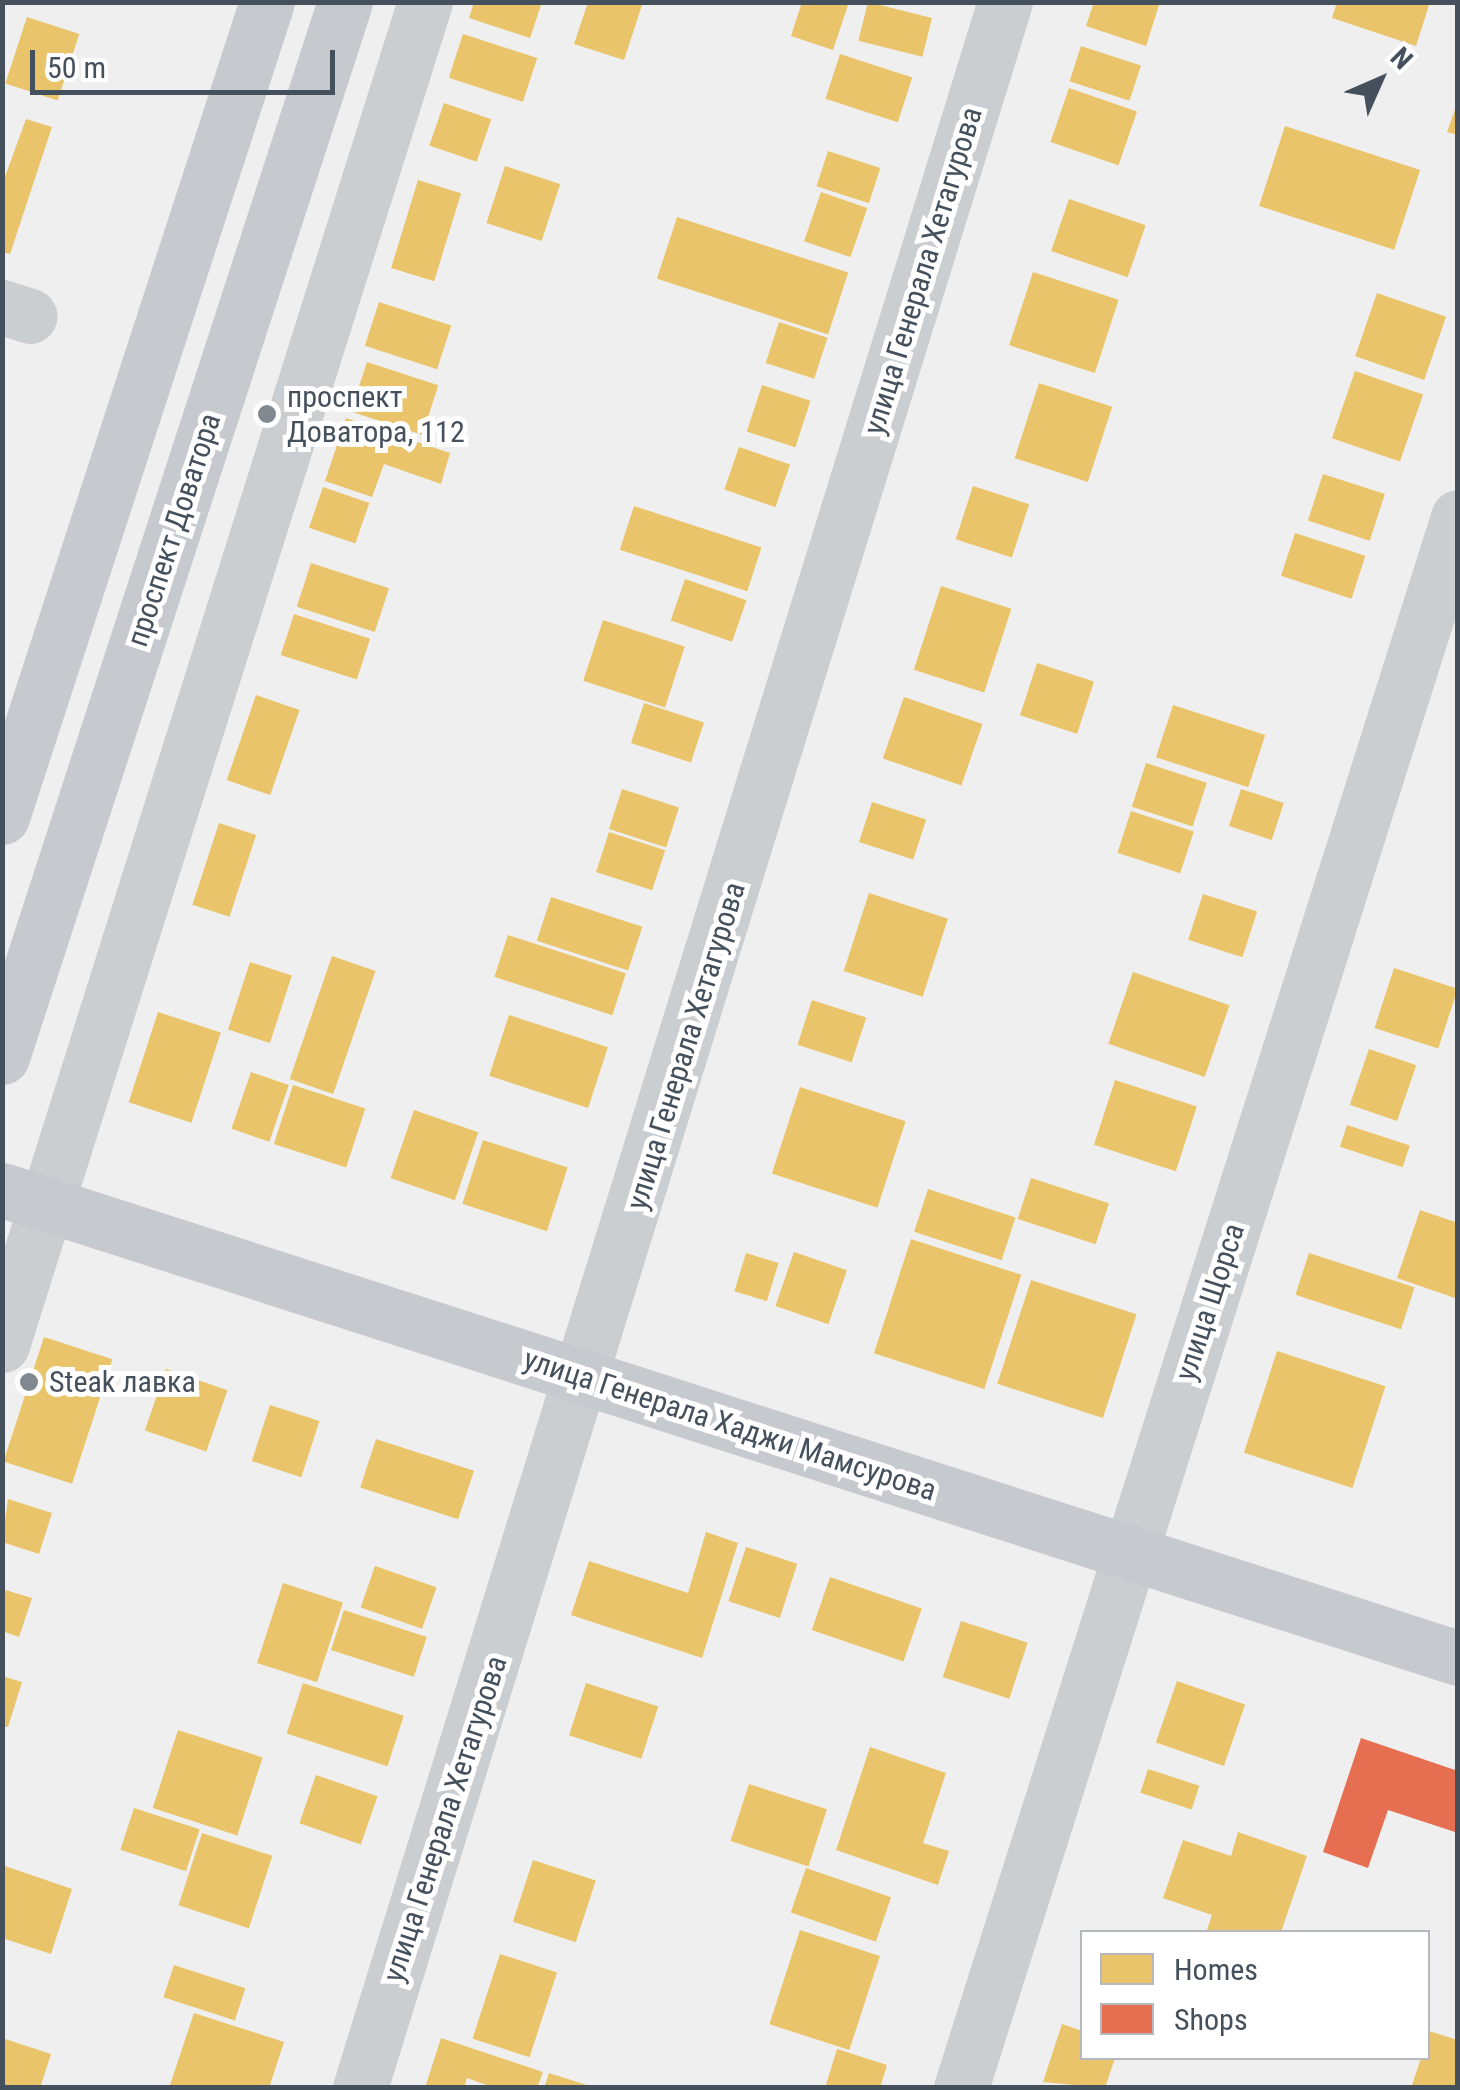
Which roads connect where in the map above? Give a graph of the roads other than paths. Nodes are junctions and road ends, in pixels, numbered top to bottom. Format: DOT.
graph roads {
  1 [pos="266,2"];
  2 [pos="345,2"];
  3 [pos="425,2"];
  4 [pos="1004,2"];
  5 [pos="1458,517"];
  6 [pos="2,818"];
  7 [pos="2,1057"];
  8 [pos="26,1198"];
  9 [pos="2,1345"];
  10 [pos="584,1379"];
  11 [pos="1130,1554"];
  12 [pos="1458,1658"];
  13 [pos="360,2088"];
  14 [pos="961,2088"];
  1 -- 6 [label="main road"];
  2 -- 7 [label="main road, проспект Доватора"];
  3 -- 8 [label="street"];
  4 -- 10 [label="street, улица Генерала Хетагурова"];
  5 -- 11 [label="street, улица Щорса"];
  8 -- 9 [label="street"];
  8 -- 10 [label="main road, улица Генерала Хаджи Мамсурова"];
  10 -- 11 [label="main road, улица Генерала Хаджи Мамсурова"];
  10 -- 13 [label="street, улица Генерала Хетагурова"];
  11 -- 12 [label="main road, улица Генерала Хаджи Мамсурова"];
  11 -- 14 [label="street, улица Щорса"];
}
